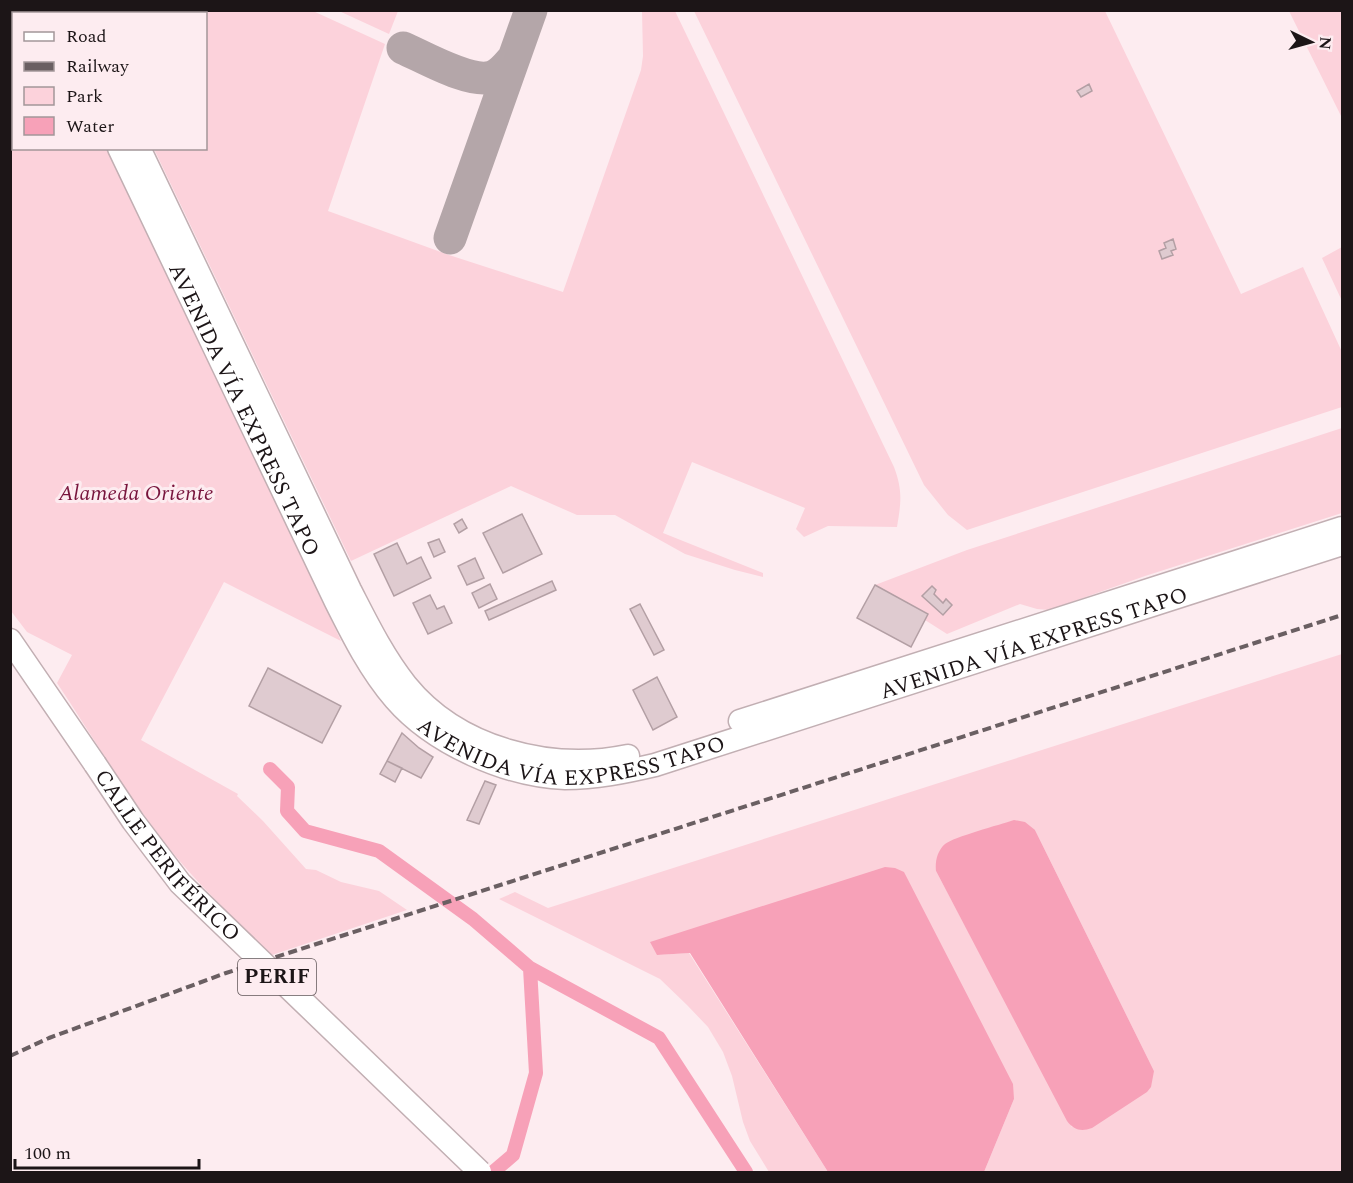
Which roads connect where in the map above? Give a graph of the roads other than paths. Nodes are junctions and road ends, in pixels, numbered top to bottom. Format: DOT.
graph roads {
  1 [pos="120,150"];
  2 [pos="140,150"];
  3 [pos="1342,528"];
  4 [pos="1342,544"];
  5 [pos="10,640"];
  6 [pos="480,1173"];
  1 -- 4 [label="main road, AVENIDA VÍA EXPRESS TAPO"];
  2 -- 3 [label="main road, AVENIDA VÍA EXPRESS TAPO"];
  5 -- 6 [label="main road, CALLE PERIFÉRICO / PERIF, bridge"];
}
